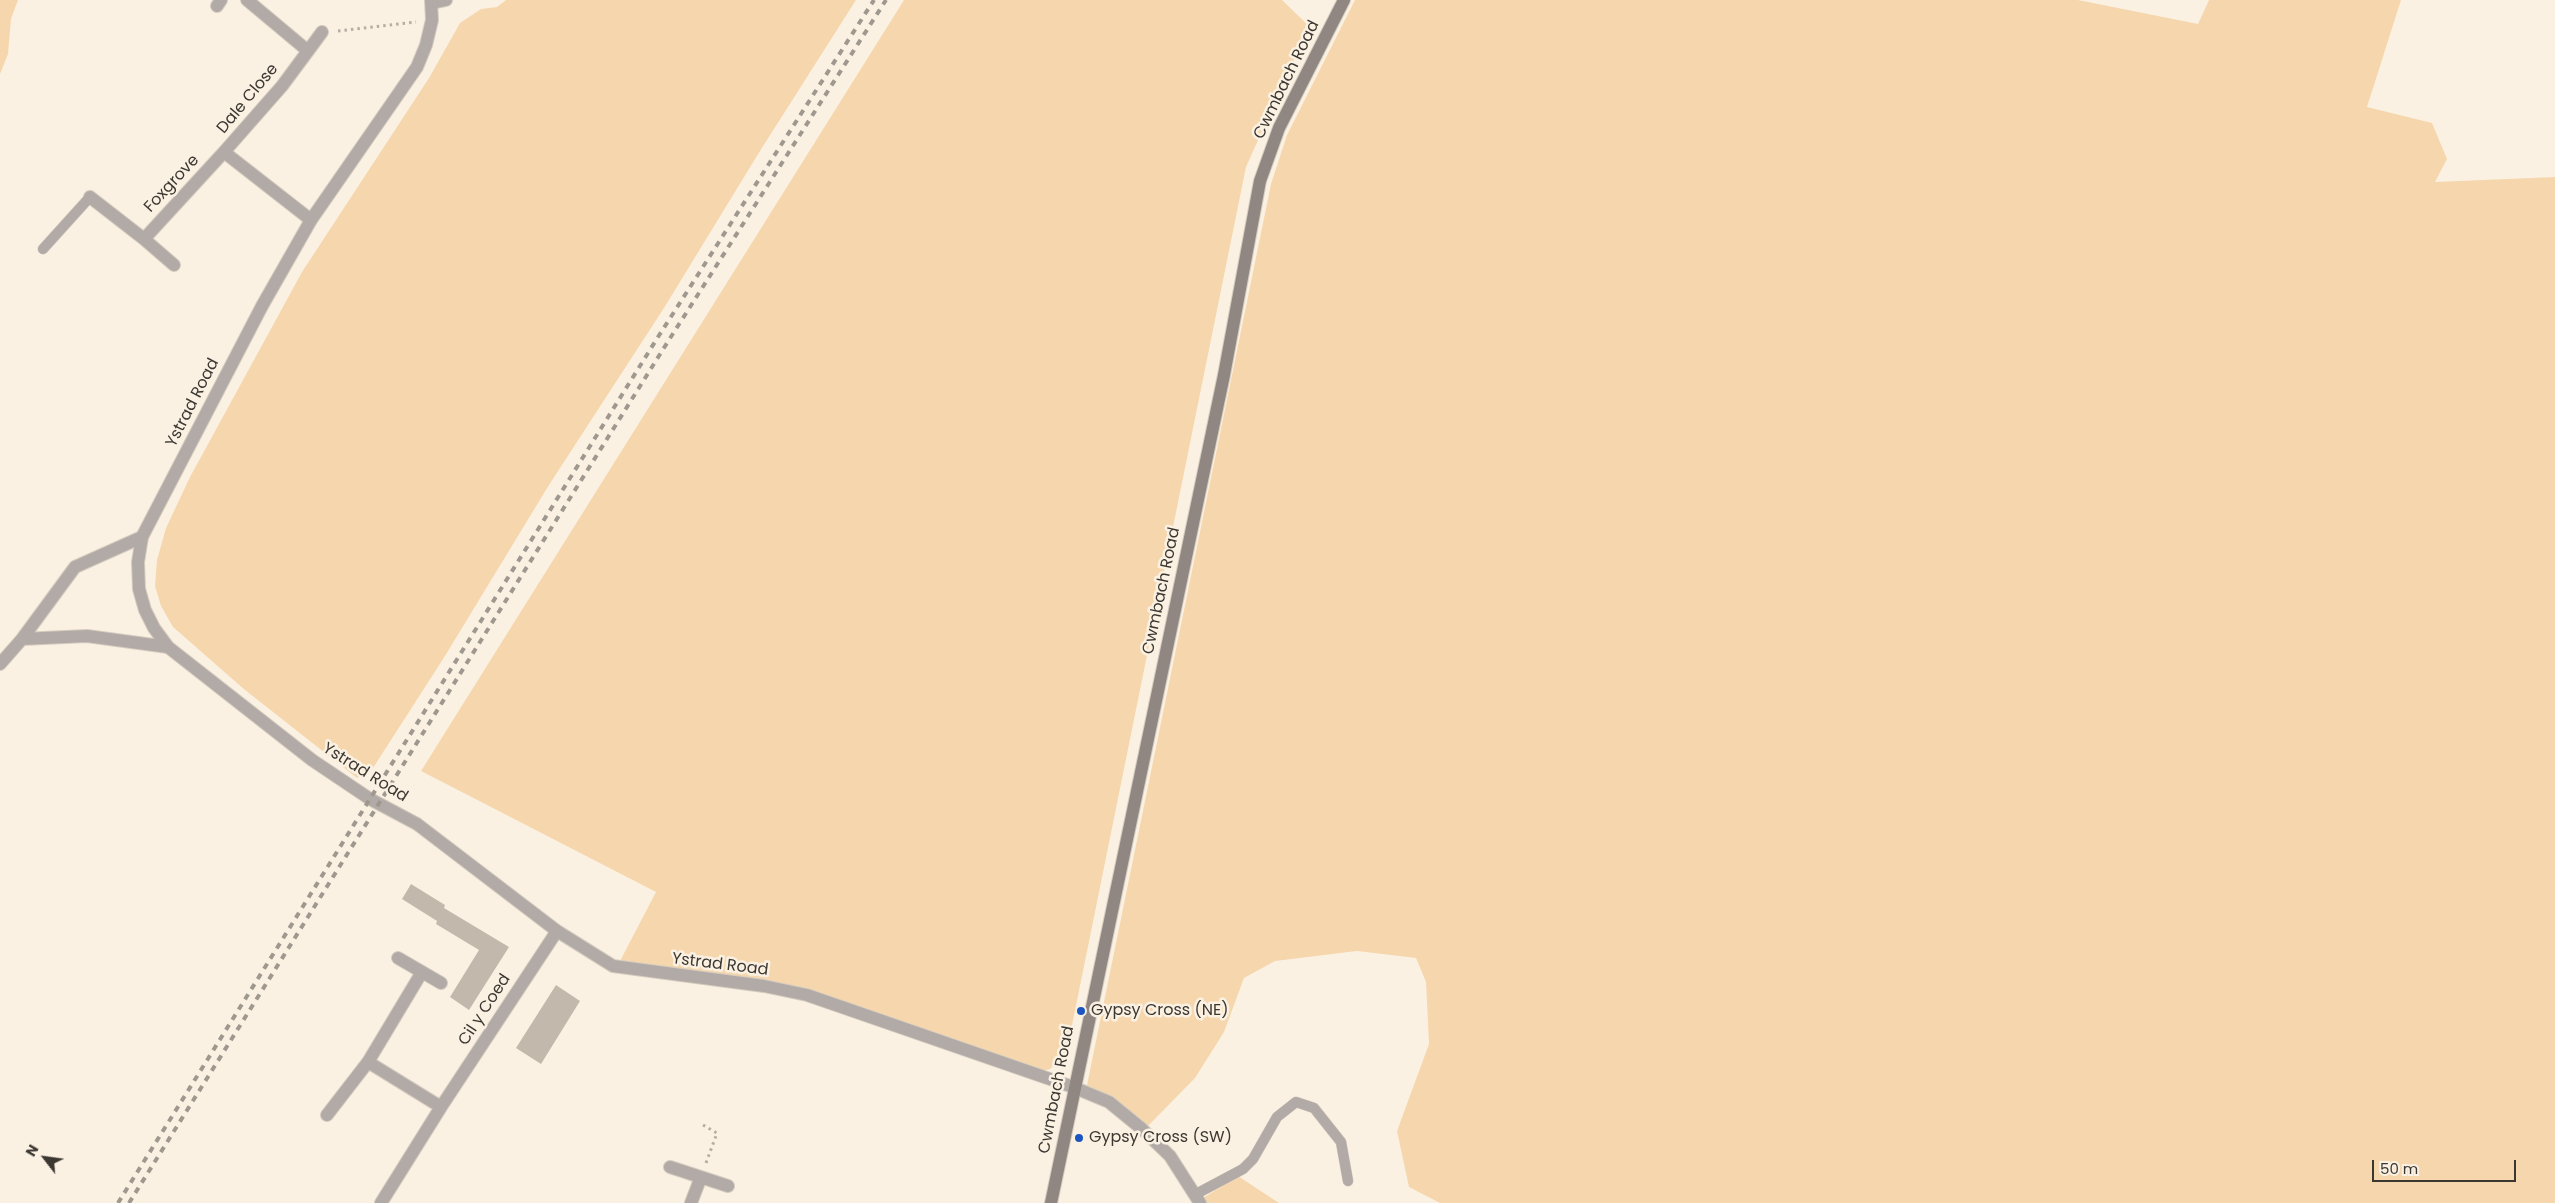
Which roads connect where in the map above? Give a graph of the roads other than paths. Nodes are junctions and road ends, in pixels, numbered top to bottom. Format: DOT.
graph roads {
  1 [pos="247,0"];
  2 [pos="446,0"];
  3 [pos="1344,0"];
  4 [pos="432,1"];
  5 [pos="322,32"];
  6 [pos="308,50"];
  7 [pos="224,152"];
  8 [pos="90,197"];
  9 [pos="311,220"];
  10 [pos="144,239"];
  11 [pos="43,249"];
  12 [pos="174,266"];
  13 [pos="142,537"];
  14 [pos="22,639"];
  15 [pos="168,647"];
  16 [pos="0,664"];
  17 [pos="557,931"];
  18 [pos="398,958"];
  19 [pos="422,972"];
  20 [pos="441,983"];
  21 [pos="368,1062"];
  22 [pos="1073,1087"];
  23 [pos="441,1107"];
  24 [pos="328,1115"];
  25 [pos="670,1167"];
  26 [pos="701,1178"];
  27 [pos="1348,1181"];
  28 [pos="728,1186"];
  29 [pos="1198,1199"];
  30 [pos="381,1203"];
  31 [pos="691,1203"];
  32 [pos="1051,1203"];
  1 -- 6 [label="street"];
  2 -- 4 [label="street"];
  3 -- 22 [label="main road, Cwmbach Road"];
  4 -- 9 [label="street, Ystrad Road"];
  5 -- 6 [label="street, Dale Close"];
  6 -- 7 [label="street, Dale Close"];
  7 -- 9 [label="street, Dale Close"];
  7 -- 10 [label="street, Foxgrove"];
  8 -- 10 [label="street, Foxgrove"];
  8 -- 11 [label="lane"];
  9 -- 13 [label="street, Ystrad Road"];
  10 -- 12 [label="street, Foxgrove"];
  13 -- 14 [label="street"];
  13 -- 15 [label="street, Ystrad Road"];
  14 -- 15 [label="street"];
  14 -- 16 [label="street"];
  15 -- 17 [label="street, Ystrad Road"];
  17 -- 22 [label="street, Ystrad Road"];
  17 -- 23 [label="street, Cil y Coed"];
  18 -- 19 [label="street"];
  19 -- 20 [label="street"];
  19 -- 21 [label="street"];
  21 -- 23 [label="street"];
  21 -- 24 [label="street"];
  22 -- 29 [label="street, Ystrad Road"];
  22 -- 32 [label="main road, Cwmbach Road"];
  23 -- 30 [label="street, Cil y Coed"];
  25 -- 26 [label="street"];
  26 -- 28 [label="street"];
  26 -- 31 [label="street"];
  27 -- 29 [label="lane"];
}
